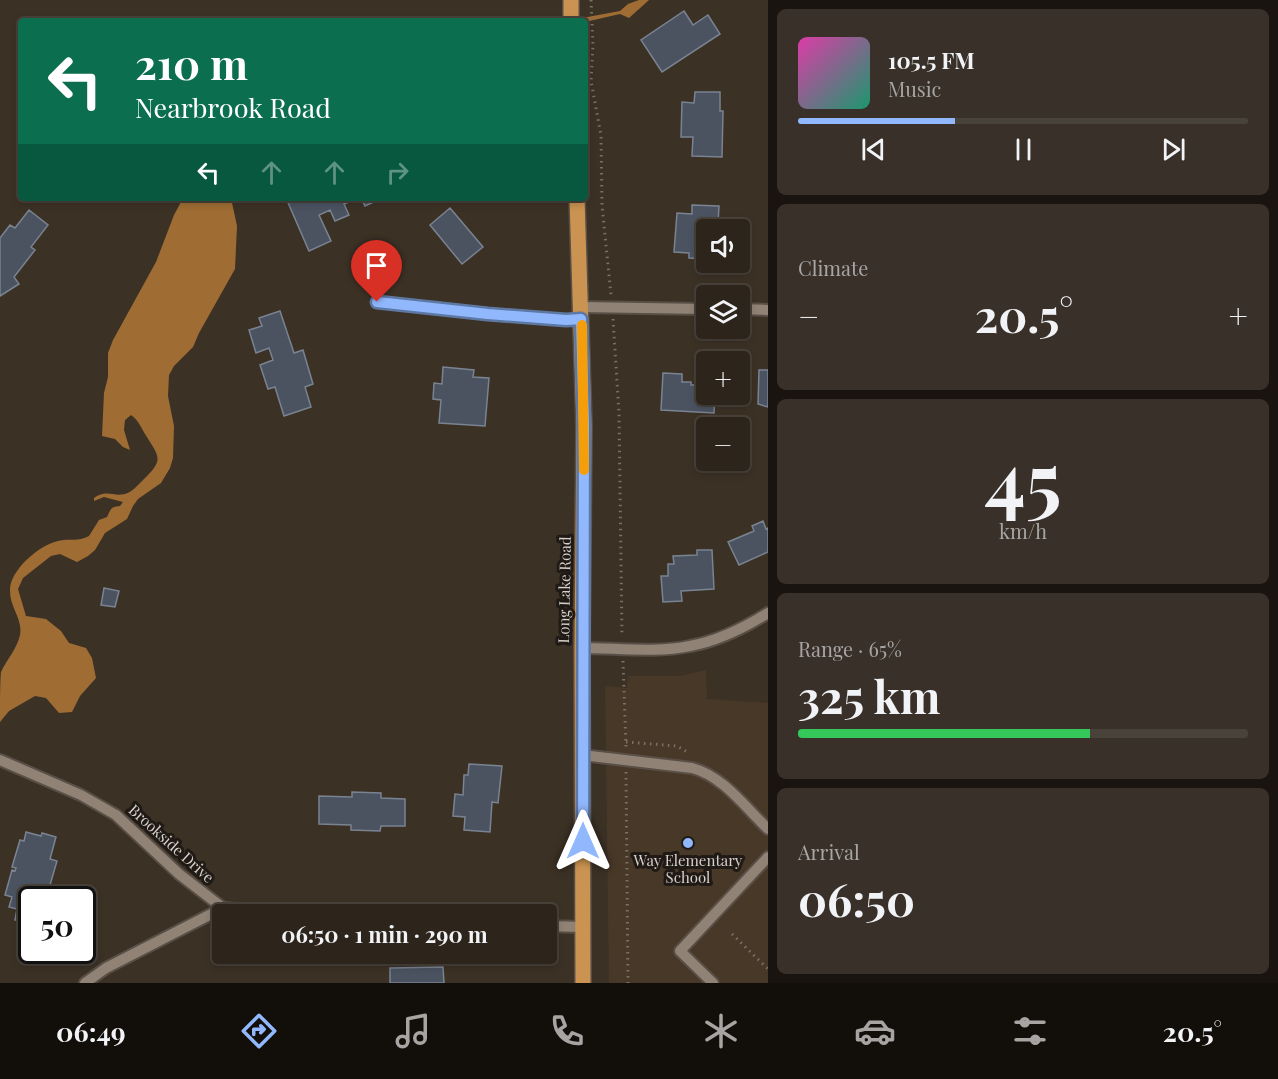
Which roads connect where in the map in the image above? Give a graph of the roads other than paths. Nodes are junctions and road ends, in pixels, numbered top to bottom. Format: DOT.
graph roads {
  1 [pos="571,0"];
  2 [pos="571,18"];
  3 [pos="577,201"];
  4 [pos="377,302"];
  5 [pos="696,309"];
  6 [pos="750,309"];
  7 [pos="768,310"];
  8 [pos="581,313"];
  9 [pos="768,614"];
  10 [pos="582,648"];
  11 [pos="582,755"];
  12 [pos="0,760"];
  13 [pos="768,829"];
  14 [pos="768,857"];
  15 [pos="218,904"];
  16 [pos="212,914"];
  17 [pos="557,926"];
  18 [pos="583,927"];
  19 [pos="85,983"];
  20 [pos="583,983"];
  21 [pos="713,983"];
  1 -- 2 [label="main road"];
  3 -- 8 [label="main road, Long Lake Road"];
  4 -- 8 [label="street"];
  5 -- 8 [label="street"];
  6 -- 7 [label="street"];
  8 -- 10 [label="main road, Long Lake Road"];
  9 -- 10 [label="street"];
  10 -- 11 [label="main road, Long Lake Road"];
  11 -- 13 [label="street"];
  11 -- 18 [label="main road, Long Lake Road"];
  12 -- 15 [label="street, Brookside Drive"];
  14 -- 21 [label="street"];
  16 -- 19 [label="street"];
  17 -- 18 [label="street"];
  18 -- 20 [label="main road, Long Lake Road"];
}
